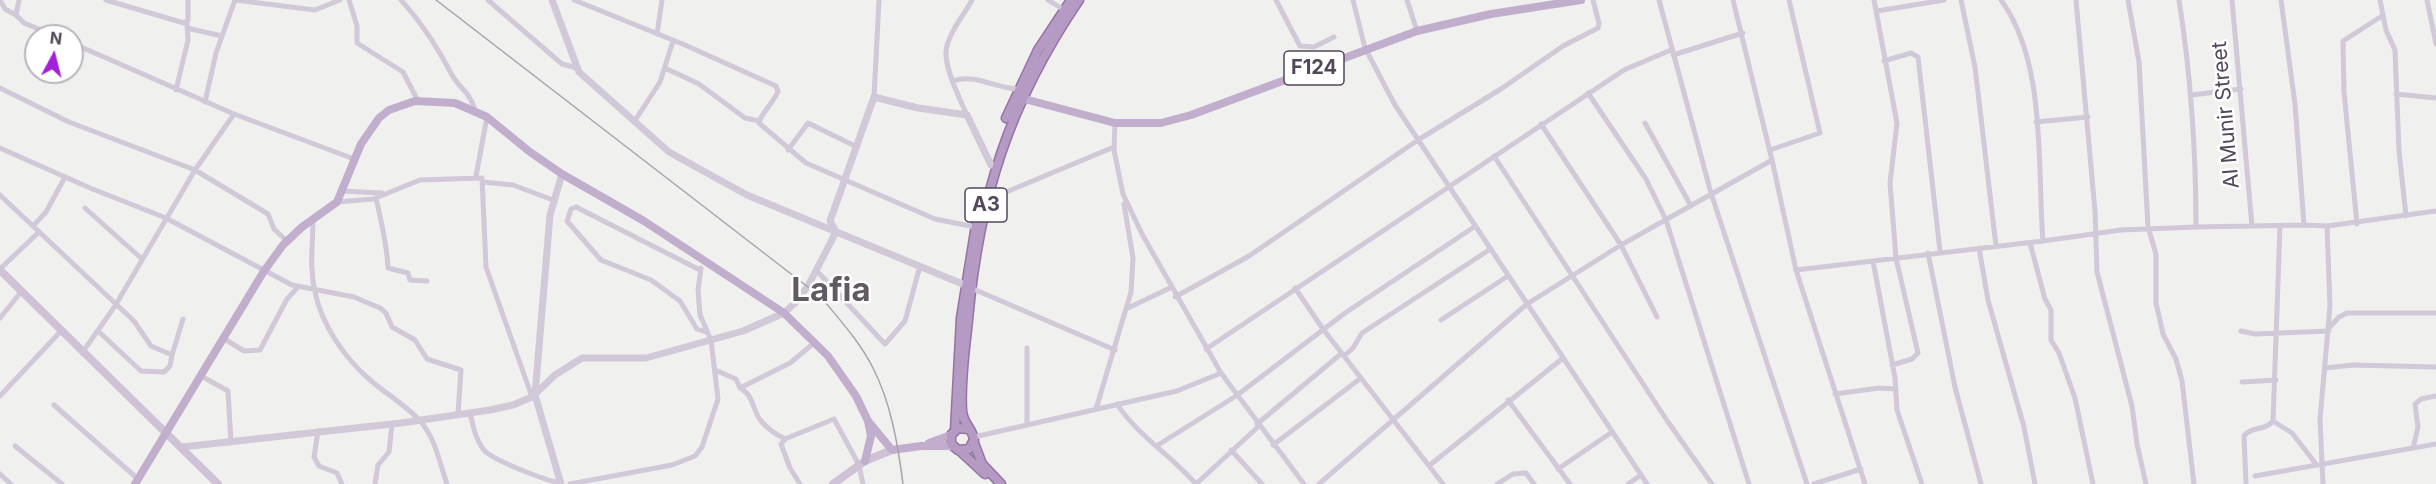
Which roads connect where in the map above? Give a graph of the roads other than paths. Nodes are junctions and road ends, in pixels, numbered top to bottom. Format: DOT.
graph roads {
  1 [pos="0,0"];
  2 [pos="20,0"];
  3 [pos="106,0"];
  4 [pos="130,0"];
  5 [pos="188,0"];
  6 [pos="235,0"];
  7 [pos="340,0"];
  8 [pos="349,0"];
  9 [pos="401,0"];
  10 [pos="488,0"];
  11 [pos="552,0"];
  12 [pos="574,0"];
  13 [pos="662,0"];
  14 [pos="879,0"];
  15 [pos="972,0"];
  16 [pos="1048,0"];
  17 [pos="1071,0"];
  18 [pos="1079,0"];
  19 [pos="1276,0"];
  20 [pos="1353,0"];
  21 [pos="1407,0"];
  22 [pos="1581,0"];
  23 [pos="1593,0"];
  24 [pos="1659,0"];
  25 [pos="1733,0"];
  26 [pos="1789,0"];
  27 [pos="1874,0"];
  28 [pos="1944,0"];
  29 [pos="1961,0"];
  30 [pos="2001,0"];
  31 [pos="2076,0"];
  32 [pos="2128,0"];
  33 [pos="2179,0"];
  34 [pos="2232,0"];
  35 [pos="2281,0"];
  36 [pos="2380,0"];
  37 [pos="2427,0"];
  38 [pos="293,3"];
  39 [pos="130,8"];
  40 [pos="1064,10"];
  41 [pos="1877,11"];
  42 [pos="16,15"];
  43 [pos="2382,16"];
  44 [pos="26,24"];
  45 [pos="187,25"];
  46 [pos="1417,31"];
  47 [pos="1743,33"];
  48 [pos="657,34"];
  49 [pos="222,36"];
  50 [pos="1334,37"];
  51 [pos="673,41"];
  52 [pos="2436,44"];
  53 [pos="84,48"];
  54 [pos="1365,48"];
  55 [pos="1672,53"];
  56 [pos="1884,61"];
  57 [pos="577,68"];
  58 [pos="665,68"];
  59 [pos="953,81"];
  60 [pos="0,88"];
  61 [pos="2241,89"];
  62 [pos="177,90"];
  63 [pos="1018,93"];
  64 [pos="1588,93"];
  65 [pos="2396,94"];
  66 [pos="2191,95"];
  67 [pos="874,97"];
  68 [pos="2436,98"];
  69 [pos="418,101"];
  70 [pos="205,102"];
  71 [pos="475,110"];
  72 [pos="234,114"];
  73 [pos="967,115"];
  74 [pos="487,117"];
  75 [pos="2088,117"];
  76 [pos="759,121"];
  77 [pos="634,122"];
  78 [pos="2036,122"];
  79 [pos="1115,123"];
  80 [pos="1645,123"];
  81 [pos="1541,124"];
  82 [pos="1418,140"];
  83 [pos="857,147"];
  84 [pos="1114,147"];
  85 [pos="0,148"];
  86 [pos="788,150"];
  87 [pos="1770,150"];
  88 [pos="1494,156"];
  89 [pos="354,159"];
  90 [pos="1772,160"];
  91 [pos="991,165"];
  92 [pos="195,170"];
  93 [pos="562,174"];
  94 [pos="476,176"];
  95 [pos="65,177"];
  96 [pos="845,179"];
  97 [pos="483,182"];
  98 [pos="1448,187"];
  99 [pos="342,190"];
  100 [pos="382,193"];
  101 [pos="1711,193"];
  102 [pos="1123,194"];
  103 [pos="0,195"];
  104 [pos="376,198"];
  105 [pos="553,200"];
  106 [pos="987,200"];
  107 [pos="337,202"];
  108 [pos="1691,206"];
  109 [pos="85,208"];
  110 [pos="2436,211"];
  111 [pos="2406,216"];
  112 [pos="166,218"];
  113 [pos="313,219"];
  114 [pos="1666,220"];
  115 [pos="2357,224"];
  116 [pos="2304,225"];
  117 [pos="33,226"];
  118 [pos="975,226"];
  119 [pos="2252,226"];
  120 [pos="2280,226"];
  121 [pos="2327,226"];
  122 [pos="1474,227"];
  123 [pos="2148,227"];
  124 [pos="2196,227"];
  125 [pos="39,232"];
  126 [pos="836,232"];
  127 [pos="2094,233"];
  128 [pos="287,241"];
  129 [pos="2043,241"];
  130 [pos="2030,243"];
  131 [pos="1621,245"];
  132 [pos="1996,246"];
  133 [pos="1979,248"];
  134 [pos="1489,250"];
  135 [pos="1940,251"];
  136 [pos="1928,253"];
  137 [pos="1896,258"];
  138 [pos="142,259"];
  139 [pos="703,259"];
  140 [pos="1873,261"];
  141 [pos="920,266"];
  142 [pos="0,269"];
  143 [pos="700,270"];
  144 [pos="816,270"];
  145 [pos="1796,270"];
  146 [pos="264,271"];
  147 [pos="1573,274"];
  148 [pos="1508,276"];
  149 [pos="427,281"];
  150 [pos="968,286"];
  151 [pos="298,287"];
  152 [pos="1170,288"];
  153 [pos="1295,288"];
  154 [pos="314,290"];
  155 [pos="21,292"];
  156 [pos="1175,297"];
  157 [pos="1527,304"];
  158 [pos="115,306"];
  159 [pos="1128,308"];
  160 [pos="784,313"];
  161 [pos="2436,313"];
  162 [pos="1657,317"];
  163 [pos="0,318"];
  164 [pos="183,319"];
  165 [pos="1442,320"];
  166 [pos="1323,329"];
  167 [pos="2329,330"];
  168 [pos="61,331"];
  169 [pos="98,331"];
  170 [pos="2241,331"];
  171 [pos="706,332"];
  172 [pos="2277,332"];
  173 [pos="223,338"];
  174 [pos="711,340"];
  175 [pos="814,343"];
  176 [pos="1027,348"];
  177 [pos="1206,349"];
  178 [pos="1115,350"];
  179 [pos="82,353"];
  180 [pos="1343,354"];
  181 [pos="172,355"];
  182 [pos="1563,358"];
  183 [pos="1892,365"];
  184 [pos="2436,367"];
  185 [pos="2325,368"];
  186 [pos="716,370"];
  187 [pos="1221,373"];
  188 [pos="201,376"];
  189 [pos="1361,378"];
  190 [pos="1895,378"];
  191 [pos="2276,380"];
  192 [pos="2242,382"];
  193 [pos="740,388"];
  194 [pos="1886,388"];
  195 [pos="1896,389"];
  196 [pos="1835,394"];
  197 [pos="0,396"];
  198 [pos="533,396"];
  199 [pos="1236,396"];
  200 [pos="2436,396"];
  201 [pos="1508,400"];
  202 [pos="54,405"];
  203 [pos="1117,405"];
  204 [pos="1096,409"];
  205 [pos="471,413"];
  206 [pos="458,414"];
  207 [pos="1393,419"];
  208 [pos="420,420"];
  209 [pos="868,421"];
  210 [pos="2273,421"];
  211 [pos="392,424"];
  212 [pos="1027,424"];
  213 [pos="1258,425"];
  214 [pos="968,429"];
  215 [pos="318,431"];
  216 [pos="953,432"];
  217 [pos="1612,432"];
  218 [pos="167,434"];
  219 [pos="784,439"];
  220 [pos="974,440"];
  221 [pos="231,443"];
  222 [pos="2436,444"];
  223 [pos="1158,445"];
  224 [pos="1273,445"];
  225 [pos="15,446"];
  226 [pos="921,446"];
  227 [pos="182,447"];
  228 [pos="956,448"];
  229 [pos="2413,448"];
  230 [pos="892,450"];
  231 [pos="1231,450"];
  232 [pos="862,463"];
  233 [pos="2244,464"];
  234 [pos="2319,464"];
  235 [pos="1430,465"];
  236 [pos="1558,469"];
  237 [pos="1861,469"];
  238 [pos="0,474"];
  239 [pos="1641,475"];
  240 [pos="2255,476"];
  241 [pos="137,481"];
  242 [pos="861,483"];
  243 [pos="11,484"];
  244 [pos="62,484"];
  245 [pos="218,484"];
  246 [pos="342,484"];
  247 [pos="375,484"];
  248 [pos="447,484"];
  249 [pos="561,484"];
  250 [pos="570,484"];
  251 [pos="800,484"];
  252 [pos="833,484"];
  253 [pos="996,484"];
  254 [pos="1001,484"];
  255 [pos="1196,484"];
  256 [pos="1262,484"];
  257 [pos="1304,484"];
  258 [pos="1319,484"];
  259 [pos="1443,484"];
  260 [pos="1497,484"];
  261 [pos="1534,484"];
  262 [pos="1570,484"];
  263 [pos="1628,484"];
  264 [pos="1647,484"];
  265 [pos="1712,484"];
  266 [pos="1749,484"];
  267 [pos="1807,484"];
  268 [pos="1814,484"];
  269 [pos="1865,484"];
  270 [pos="1922,484"];
  271 [pos="1981,484"];
  272 [pos="2035,484"];
  273 [pos="2093,484"];
  274 [pos="2146,484"];
  275 [pos="2194,484"];
  276 [pos="2246,484"];
  277 [pos="2251,484"];
  278 [pos="2323,484"];
  1 -- 42 [label="street"];
  2 -- 42 [label="street"];
  3 -- 39 [label="street"];
  4 -- 39 [label="street"];
  5 -- 45 [label="street"];
  6 -- 38 [label="street"];
  6 -- 49 [label="street"];
  7 -- 38 [label="street"];
  8 -- 69 [label="street"];
  9 -- 71 [label="street"];
  10 -- 57 [label="street"];
  11 -- 57 [label="street"];
  12 -- 48 [label="street"];
  13 -- 48 [label="street"];
  14 -- 67 [label="street"];
  15 -- 59 [label="street"];
  16 -- 40 [label="street"];
  17 -- 40 [label="highway, A3"];
  18 -- 63 [label="highway, A3"];
  19 -- 50 [label="street"];
  20 -- 54 [label="street"];
  21 -- 46 [label="street"];
  22 -- 46 [label="main road, F124"];
  23 -- 82 [label="street"];
  24 -- 55 [label="street"];
  25 -- 47 [label="street"];
  26 -- 87 [label="street"];
  27 -- 41 [label="street"];
  28 -- 41 [label="street"];
  29 -- 132 [label="street"];
  30 -- 78 [label="street"];
  31 -- 75 [label="street"];
  32 -- 123 [label="street"];
  33 -- 66 [label="street"];
  34 -- 61 [label="street, Al Munir Street"];
  35 -- 116 [label="street"];
  36 -- 43 [label="street"];
  37 -- 52 [label="street"];
  39 -- 45 [label="street"];
  40 -- 63 [label="highway, A3"];
  41 -- 56 [label="street"];
  42 -- 44 [label="street"];
  43 -- 65 [label="street"];
  43 -- 115 [label="street"];
  45 -- 49 [label="street"];
  45 -- 62 [label="street"];
  46 -- 54 [label="main road, F124"];
  47 -- 55 [label="street"];
  47 -- 87 [label="street"];
  48 -- 51 [label="street"];
  49 -- 70 [label="street"];
  51 -- 58 [label="street"];
  51 -- 76 [label="street"];
  53 -- 62 [label="street"];
  54 -- 79 [label="main road, F124"];
  54 -- 82 [label="street"];
  55 -- 64 [label="street"];
  55 -- 101 [label="street"];
  56 -- 135 [label="street"];
  56 -- 137 [label="street"];
  57 -- 77 [label="street"];
  58 -- 76 [label="street"];
  58 -- 77 [label="street"];
  59 -- 63 [label="street"];
  59 -- 73 [label="street"];
  60 -- 92 [label="street"];
  61 -- 66 [label="street"];
  61 -- 119 [label="street, Al Munir Street"];
  62 -- 70 [label="street"];
  63 -- 79 [label="main road, F124"];
  63 -- 91 [label="highway, A3"];
  63 -- 106 [label="highway, A3"];
  64 -- 81 [label="street"];
  64 -- 114 [label="street"];
  65 -- 68 [label="street"];
  65 -- 111 [label="street"];
  66 -- 124 [label="street"];
  67 -- 73 [label="street"];
  67 -- 83 [label="street"];
  69 -- 71 [label="main road"];
  69 -- 89 [label="main road"];
  70 -- 72 [label="street"];
  71 -- 74 [label="main road"];
  72 -- 89 [label="street"];
  72 -- 92 [label="street"];
  73 -- 91 [label="street"];
  74 -- 93 [label="main road"];
  74 -- 94 [label="street"];
  75 -- 78 [label="street"];
  75 -- 127 [label="street"];
  76 -- 86 [label="street"];
  77 -- 126 [label="street"];
  78 -- 129 [label="street"];
  79 -- 84 [label="street"];
  80 -- 108 [label="street"];
  81 -- 88 [label="street"];
  81 -- 131 [label="street"];
  82 -- 98 [label="street"];
  82 -- 156 [label="street"];
  83 -- 86 [label="street"];
  83 -- 96 [label="street"];
  84 -- 102 [label="street"];
  84 -- 106 [label="street"];
  85 -- 95 [label="street"];
  86 -- 96 [label="street"];
  87 -- 90 [label="street"];
  88 -- 98 [label="street"];
  88 -- 147 [label="street"];
  89 -- 99 [label="main road"];
  90 -- 101 [label="street"];
  90 -- 145 [label="street"];
  91 -- 118 [label="highway, A3"];
  92 -- 112 [label="street"];
  92 -- 128 [label="street"];
  93 -- 105 [label="street"];
  93 -- 139 [label="main road"];
  94 -- 97 [label="street"];
  94 -- 100 [label="street"];
  95 -- 112 [label="street"];
  95 -- 117 [label="street"];
  96 -- 118 [label="street"];
  96 -- 126 [label="street"];
  97 -- 105 [label="street"];
  97 -- 198 [label="street"];
  98 -- 122 [label="street"];
  98 -- 153 [label="street"];
  99 -- 100 [label="street"];
  99 -- 107 [label="main road"];
  100 -- 104 [label="street"];
  101 -- 108 [label="street"];
  101 -- 267 [label="street"];
  102 -- 152 [label="street"];
  102 -- 159 [label="street"];
  103 -- 117 [label="street"];
  104 -- 107 [label="street"];
  104 -- 149 [label="street"];
  105 -- 198 [label="street"];
  106 -- 150 [label="highway, A3"];
  107 -- 113 [label="main road"];
  108 -- 114 [label="street"];
  109 -- 138 [label="street"];
  110 -- 111 [label="street"];
  111 -- 115 [label="street"];
  112 -- 138 [label="street"];
  112 -- 146 [label="street"];
  113 -- 128 [label="main road"];
  113 -- 154 [label="street"];
  114 -- 131 [label="street"];
  114 -- 266 [label="street"];
  115 -- 121 [label="street"];
  116 -- 120 [label="street"];
  116 -- 121 [label="street"];
  117 -- 125 [label="street"];
  118 -- 150 [label="highway, A3"];
  119 -- 120 [label="street"];
  119 -- 124 [label="street"];
  120 -- 172 [label="street"];
  121 -- 167 [label="street"];
  122 -- 134 [label="street"];
  122 -- 166 [label="street"];
  123 -- 124 [label="street"];
  123 -- 127 [label="street"];
  123 -- 275 [label="street"];
  125 -- 142 [label="street"];
  125 -- 158 [label="street"];
  126 -- 141 [label="street"];
  126 -- 144 [label="street"];
  127 -- 129 [label="street"];
  127 -- 274 [label="street"];
  128 -- 146 [label="main road"];
  129 -- 130 [label="street"];
  130 -- 132 [label="street"];
  130 -- 273 [label="street"];
  131 -- 147 [label="street"];
  131 -- 162 [label="street"];
  132 -- 133 [label="street"];
  133 -- 135 [label="street"];
  133 -- 272 [label="street"];
  134 -- 148 [label="street"];
  134 -- 180 [label="street"];
  135 -- 136 [label="street"];
  136 -- 137 [label="street"];
  136 -- 271 [label="street"];
  137 -- 140 [label="street"];
  137 -- 183 [label="street"];
  138 -- 158 [label="street"];
  139 -- 143 [label="street"];
  139 -- 160 [label="main road"];
  140 -- 145 [label="street"];
  140 -- 183 [label="street"];
  141 -- 144 [label="street"];
  141 -- 150 [label="street"];
  142 -- 155 [label="main road"];
  143 -- 171 [label="street"];
  143 -- 171 [label="street"];
  144 -- 160 [label="street"];
  145 -- 196 [label="street"];
  146 -- 151 [label="street"];
  146 -- 173 [label="main road"];
  147 -- 157 [label="street"];
  147 -- 265 [label="street"];
  148 -- 157 [label="street"];
  148 -- 165 [label="street"];
  150 -- 178 [label="street"];
  150 -- 214 [label="highway, A3"];
  150 -- 216 [label="highway, A3"];
  151 -- 154 [label="street"];
  151 -- 173 [label="street"];
  152 -- 156 [label="street"];
  152 -- 159 [label="street"];
  153 -- 166 [label="street"];
  153 -- 177 [label="street"];
  154 -- 206 [label="street"];
  154 -- 208 [label="street"];
  155 -- 163 [label="street"];
  155 -- 168 [label="main road"];
  156 -- 177 [label="street"];
  157 -- 182 [label="street"];
  157 -- 207 [label="street"];
  158 -- 169 [label="street"];
  158 -- 181 [label="street"];
  159 -- 178 [label="street"];
  160 -- 174 [label="street"];
  160 -- 175 [label="main road"];
  161 -- 167 [label="street"];
  164 -- 181 [label="street"];
  166 -- 180 [label="street"];
  166 -- 199 [label="street"];
  167 -- 172 [label="street"];
  167 -- 185 [label="street"];
  168 -- 179 [label="main road"];
  168 -- 197 [label="street"];
  169 -- 179 [label="street"];
  169 -- 181 [label="street"];
  170 -- 172 [label="street"];
  171 -- 174 [label="street"];
  172 -- 191 [label="street"];
  173 -- 188 [label="main road"];
  174 -- 186 [label="street"];
  174 -- 198 [label="street"];
  175 -- 193 [label="street"];
  175 -- 209 [label="main road"];
  176 -- 212 [label="street"];
  177 -- 187 [label="street"];
  178 -- 204 [label="street"];
  179 -- 218 [label="main road"];
  180 -- 189 [label="street"];
  180 -- 213 [label="street"];
  182 -- 201 [label="street"];
  182 -- 217 [label="street"];
  183 -- 190 [label="street"];
  184 -- 185 [label="street"];
  185 -- 234 [label="street"];
  186 -- 193 [label="street"];
  186 -- 250 [label="street"];
  187 -- 199 [label="street"];
  187 -- 203 [label="street"];
  188 -- 218 [label="main road"];
  188 -- 221 [label="street"];
  189 -- 207 [label="street"];
  189 -- 224 [label="street"];
  190 -- 194 [label="street"];
  190 -- 195 [label="street"];
  191 -- 192 [label="street"];
  191 -- 210 [label="street"];
  193 -- 219 [label="street"];
  194 -- 195 [label="street"];
  194 -- 196 [label="street"];
  195 -- 270 [label="street"];
  196 -- 237 [label="street"];
  198 -- 205 [label="street"];
  198 -- 249 [label="street"];
  199 -- 213 [label="street"];
  199 -- 223 [label="street"];
  200 -- 229 [label="street"];
  201 -- 235 [label="street"];
  201 -- 236 [label="street"];
  202 -- 241 [label="street"];
  203 -- 204 [label="street"];
  203 -- 223 [label="street"];
  204 -- 212 [label="street"];
  205 -- 206 [label="street"];
  205 -- 249 [label="street"];
  206 -- 208 [label="street"];
  207 -- 235 [label="street"];
  207 -- 258 [label="street"];
  208 -- 211 [label="street"];
  208 -- 248 [label="street"];
  209 -- 230 [label="main road"];
  209 -- 232 [label="main road"];
  210 -- 233 [label="street"];
  210 -- 234 [label="street"];
  211 -- 215 [label="street"];
  211 -- 247 [label="street"];
  212 -- 220 [label="street"];
  213 -- 224 [label="street"];
  213 -- 231 [label="street"];
  214 -- 216 [label="highway"];
  214 -- 220 [label="highway, A3"];
  215 -- 221 [label="street"];
  215 -- 246 [label="street"];
  216 -- 226 [label="main road"];
  216 -- 228 [label="highway, A3"];
  217 -- 236 [label="street"];
  217 -- 239 [label="street"];
  218 -- 227 [label="main road"];
  218 -- 241 [label="main road"];
  219 -- 232 [label="street"];
  219 -- 251 [label="street"];
  220 -- 228 [label="highway"];
  220 -- 254 [label="highway, A3"];
  221 -- 227 [label="street"];
  222 -- 229 [label="street"];
  223 -- 255 [label="street"];
  224 -- 257 [label="street"];
  225 -- 244 [label="street"];
  226 -- 228 [label="main road"];
  226 -- 230 [label="main road"];
  227 -- 245 [label="main road"];
  228 -- 253 [label="highway"];
  229 -- 234 [label="street"];
  230 -- 232 [label="main road"];
  231 -- 255 [label="street"];
  231 -- 256 [label="street"];
  232 -- 242 [label="street"];
  232 -- 252 [label="main road"];
  233 -- 240 [label="street"];
  233 -- 276 [label="street"];
  234 -- 240 [label="street"];
  234 -- 278 [label="street"];
  235 -- 259 [label="street"];
  236 -- 262 [label="street"];
  237 -- 268 [label="street"];
  237 -- 269 [label="street"];
  238 -- 243 [label="street"];
  239 -- 263 [label="street"];
  239 -- 264 [label="street"];
  240 -- 277 [label="street"];
  260 -- 261 [label="street"];
}
